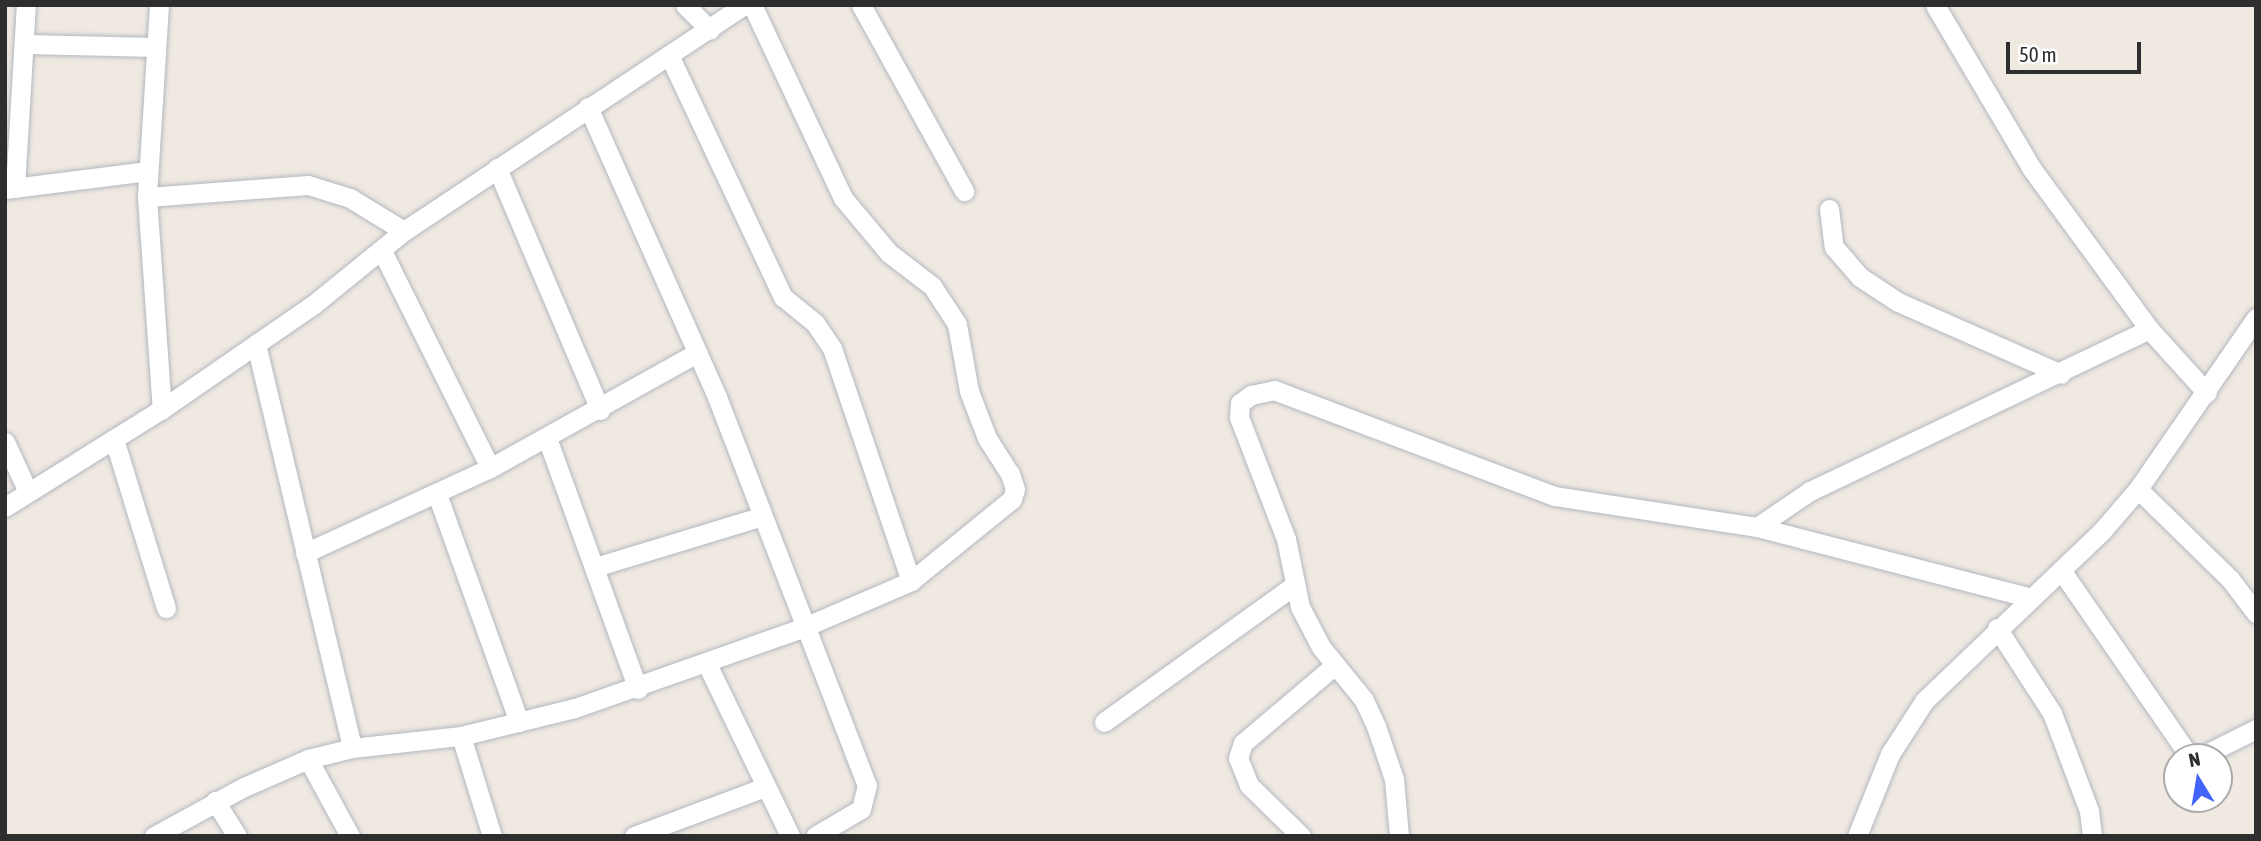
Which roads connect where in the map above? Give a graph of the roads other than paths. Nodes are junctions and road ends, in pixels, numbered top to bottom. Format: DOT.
graph roads {
  1 [pos="26,5"];
  2 [pos="159,5"];
  3 [pos="685,5"];
  4 [pos="744,5"];
  5 [pos="752,5"];
  6 [pos="861,5"];
  7 [pos="1935,5"];
  8 [pos="710,30"];
  9 [pos="25,44"];
  10 [pos="156,47"];
  11 [pos="669,55"];
  12 [pos="13,92"];
  13 [pos="588,107"];
  14 [pos="497,168"];
  15 [pos="148,170"];
  16 [pos="10,188"];
  17 [pos="964,191"];
  18 [pos="147,197"];
  19 [pos="1829,208"];
  20 [pos="404,231"];
  21 [pos="382,251"];
  22 [pos="2256,318"];
  23 [pos="2150,329"];
  24 [pos="256,344"];
  25 [pos="697,353"];
  26 [pos="2061,374"];
  27 [pos="2207,393"];
  28 [pos="162,409"];
  29 [pos="600,410"];
  30 [pos="547,438"];
  31 [pos="114,439"];
  32 [pos="5,442"];
  33 [pos="490,468"];
  34 [pos="2138,489"];
  35 [pos="28,492"];
  36 [pos="437,494"];
  37 [pos="5,507"];
  38 [pos="760,517"];
  39 [pos="1756,527"];
  40 [pos="305,553"];
  41 [pos="595,567"];
  42 [pos="2061,570"];
  43 [pos="911,581"];
  44 [pos="1293,586"];
  45 [pos="2028,597"];
  46 [pos="166,608"];
  47 [pos="2256,613"];
  48 [pos="802,628"];
  49 [pos="1997,628"];
  50 [pos="707,664"];
  51 [pos="1335,665"];
  52 [pos="638,689"];
  53 [pos="519,722"];
  54 [pos="1104,722"];
  55 [pos="2256,729"];
  56 [pos="461,736"];
  57 [pos="2180,743"];
  58 [pos="2228,743"];
  59 [pos="352,748"];
  60 [pos="308,759"];
  61 [pos="765,786"];
  62 [pos="215,801"];
  63 [pos="154,836"];
  64 [pos="237,836"];
  65 [pos="350,836"];
  66 [pos="492,836"];
  67 [pos="634,836"];
  68 [pos="790,836"];
  69 [pos="815,836"];
  70 [pos="1301,836"];
  71 [pos="1399,836"];
  72 [pos="1857,836"];
  73 [pos="2092,836"];
  1 -- 9 [label="street"];
  2 -- 10 [label="street"];
  3 -- 8 [label="street"];
  4 -- 8 [label="street"];
  5 -- 43 [label="street"];
  6 -- 17 [label="street"];
  7 -- 23 [label="street"];
  8 -- 11 [label="street"];
  9 -- 10 [label="street"];
  9 -- 12 [label="street"];
  10 -- 15 [label="street"];
  11 -- 13 [label="street"];
  11 -- 43 [label="street"];
  12 -- 16 [label="street"];
  13 -- 14 [label="street"];
  13 -- 25 [label="street"];
  14 -- 20 [label="street"];
  14 -- 29 [label="street"];
  15 -- 16 [label="street"];
  15 -- 18 [label="street"];
  18 -- 20 [label="street"];
  18 -- 28 [label="street"];
  19 -- 26 [label="street"];
  20 -- 21 [label="street"];
  21 -- 24 [label="street"];
  21 -- 33 [label="street"];
  22 -- 27 [label="street"];
  23 -- 26 [label="street"];
  23 -- 27 [label="street"];
  24 -- 28 [label="street"];
  24 -- 40 [label="street"];
  25 -- 29 [label="street"];
  25 -- 38 [label="street"];
  26 -- 39 [label="street"];
  27 -- 34 [label="street"];
  28 -- 31 [label="street"];
  29 -- 30 [label="street"];
  30 -- 33 [label="street"];
  30 -- 41 [label="street"];
  31 -- 35 [label="street"];
  31 -- 46 [label="street"];
  32 -- 35 [label="street"];
  33 -- 36 [label="street"];
  34 -- 42 [label="street"];
  34 -- 47 [label="street"];
  35 -- 37 [label="street"];
  36 -- 40 [label="street"];
  36 -- 53 [label="street"];
  38 -- 41 [label="street"];
  38 -- 48 [label="street"];
  39 -- 44 [label="street"];
  39 -- 45 [label="street"];
  40 -- 59 [label="street"];
  41 -- 52 [label="street"];
  42 -- 45 [label="street"];
  42 -- 57 [label="street"];
  43 -- 48 [label="street"];
  44 -- 51 [label="street"];
  44 -- 54 [label="street"];
  45 -- 49 [label="street"];
  48 -- 50 [label="street"];
  48 -- 69 [label="street"];
  49 -- 72 [label="street"];
  49 -- 73 [label="street"];
  50 -- 52 [label="street"];
  50 -- 61 [label="street"];
  51 -- 70 [label="street"];
  51 -- 71 [label="street"];
  52 -- 53 [label="street"];
  53 -- 56 [label="street"];
  55 -- 58 [label="street"];
  56 -- 59 [label="street"];
  56 -- 66 [label="street"];
  59 -- 60 [label="street"];
  60 -- 62 [label="street"];
  60 -- 65 [label="street"];
  61 -- 67 [label="street"];
  61 -- 68 [label="street"];
  62 -- 63 [label="street"];
  62 -- 64 [label="street"];
}
